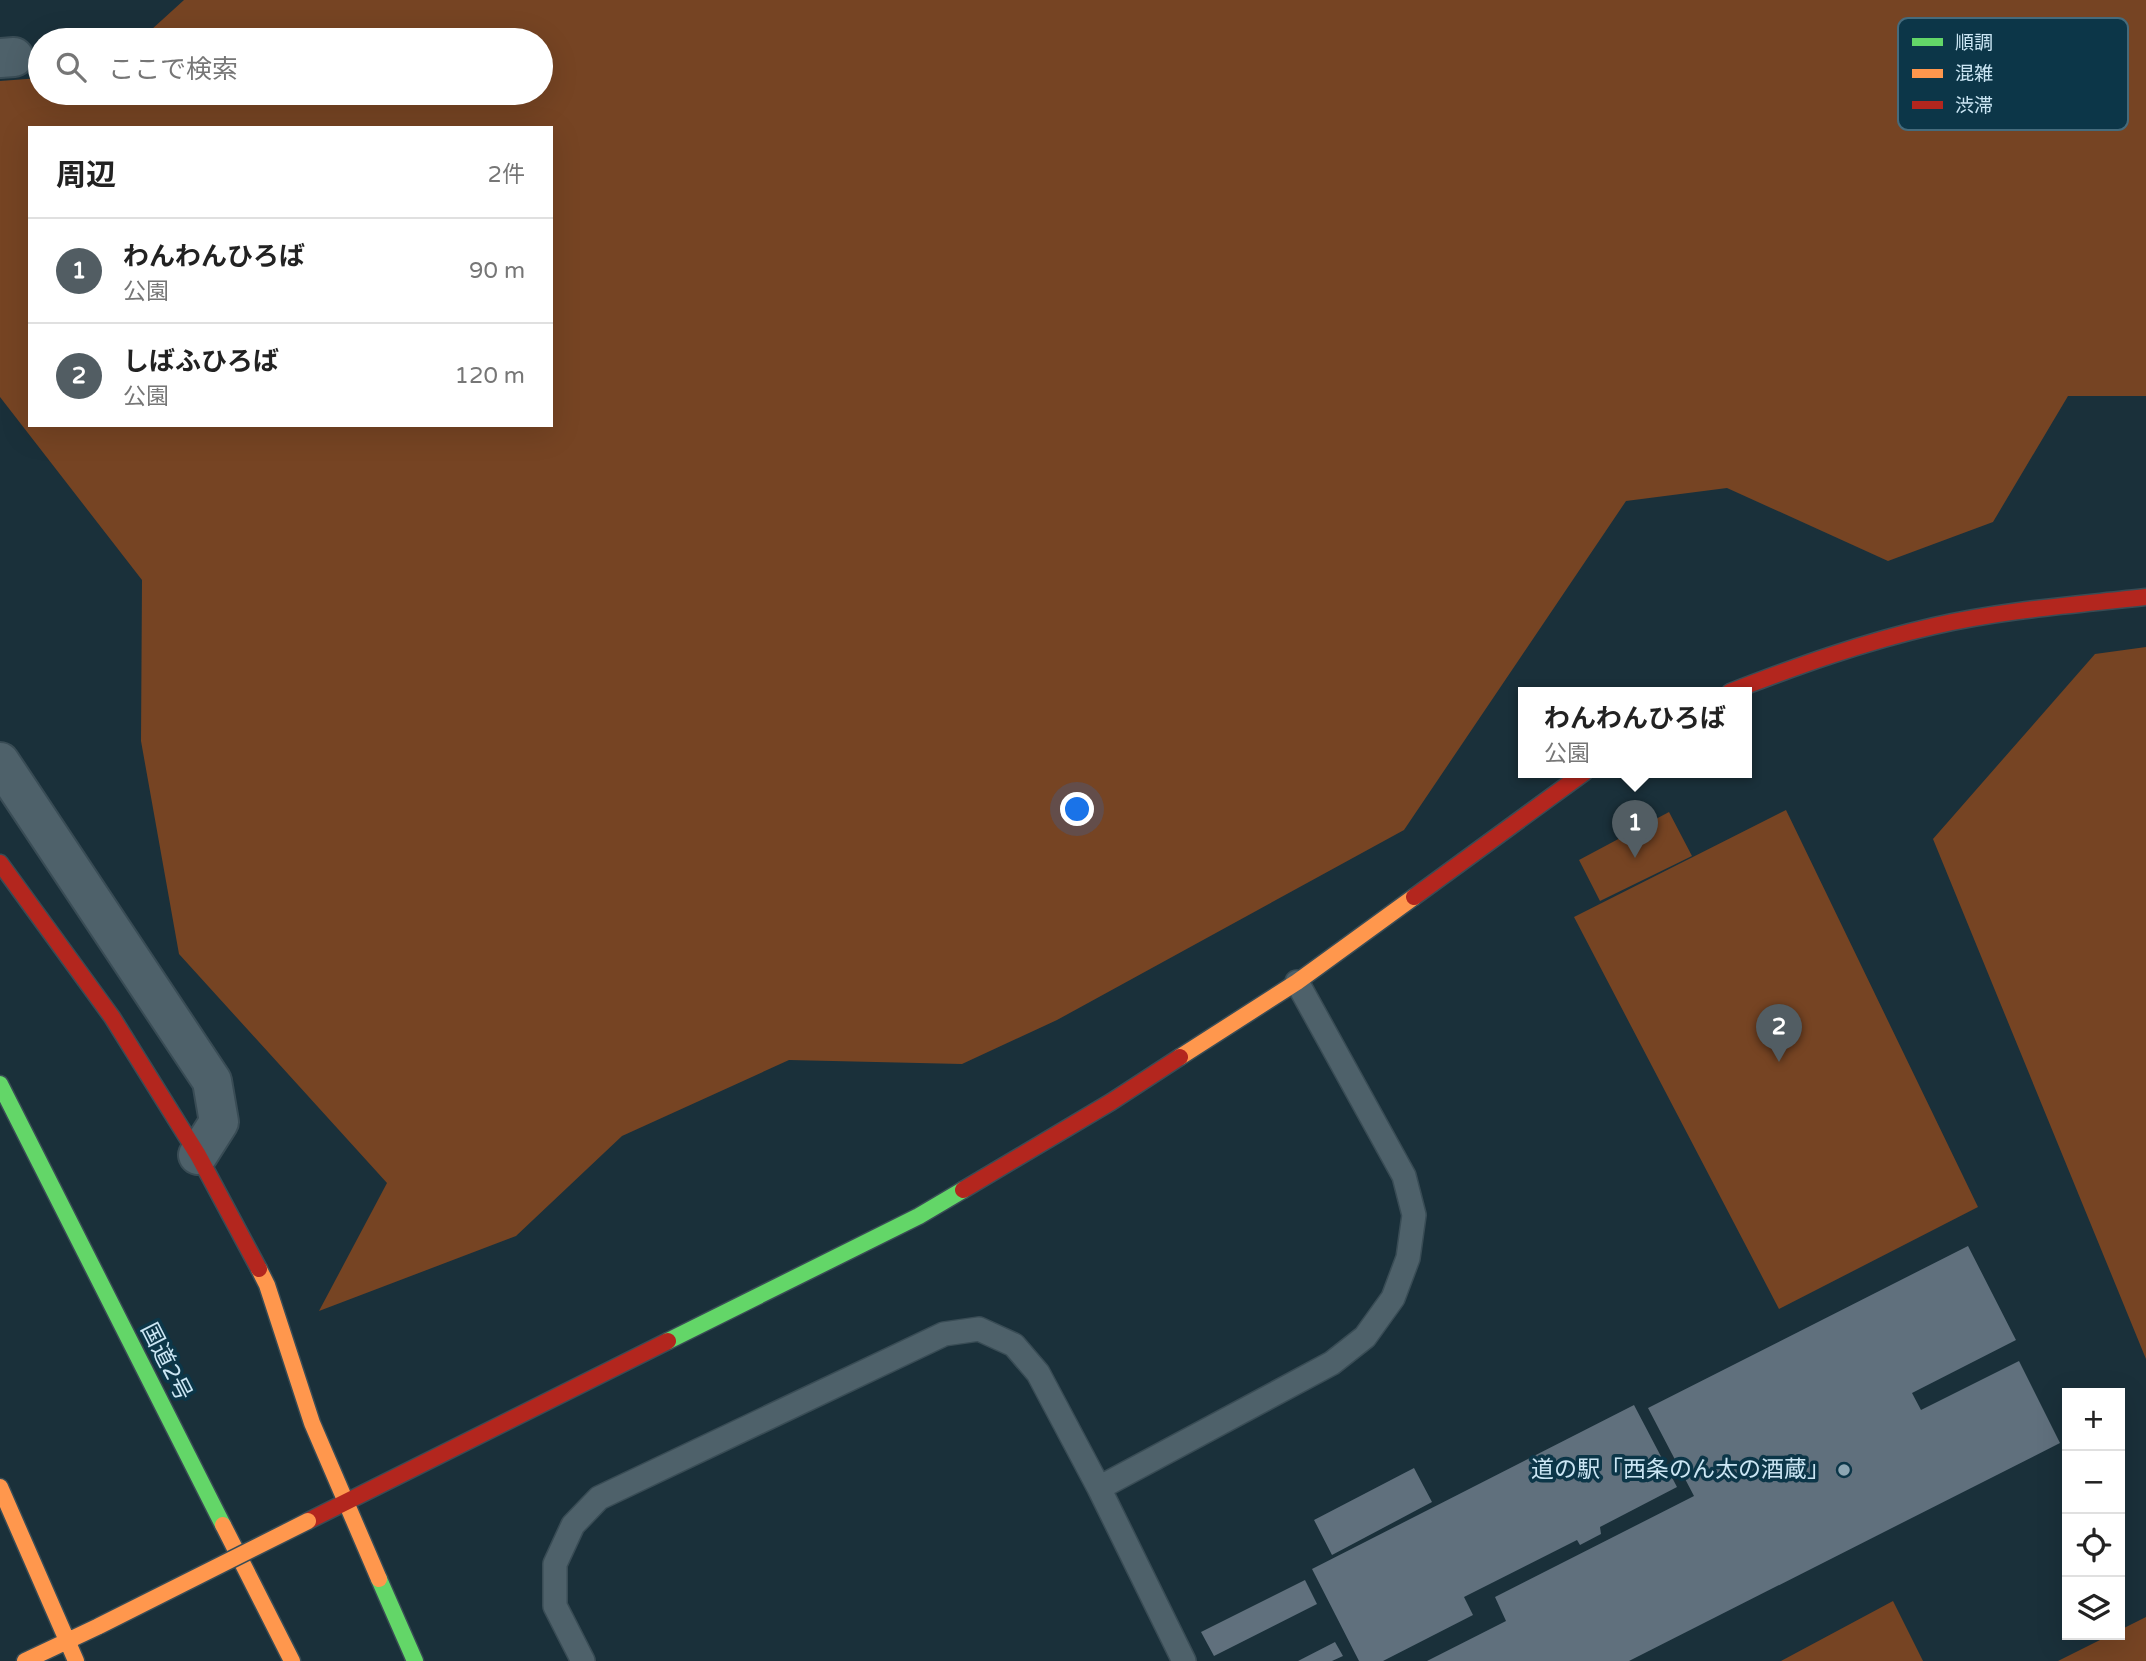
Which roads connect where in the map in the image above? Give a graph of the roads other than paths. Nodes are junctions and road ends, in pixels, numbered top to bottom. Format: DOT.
graph roads {
  1 [pos="2146,597"];
  2 [pos="1743,687"];
  3 [pos="0,762"];
  4 [pos="1577,778"];
  5 [pos="0,863"];
  6 [pos="1297,982"];
  7 [pos="0,1084"];
  8 [pos="198,1155"];
  9 [pos="0,1487"];
  10 [pos="1099,1488"];
  11 [pos="346,1502"];
  12 [pos="66,1641"];
  13 [pos="25,1661"];
  14 [pos="76,1661"];
  15 [pos="292,1661"];
  16 [pos="415,1661"];
  17 [pos="583,1661"];
  18 [pos="1184,1661"];
  1 -- 2 [label="main road"];
  3 -- 8 [label="street"];
  4 -- 6 [label="main road"];
  5 -- 8 [label="main road"];
  6 -- 10 [label="lane"];
  6 -- 11 [label="main road"];
  7 -- 15 [label="main road, 国道2号"];
  8 -- 11 [label="main road"];
  9 -- 12 [label="main road"];
  10 -- 17 [label="lane"];
  10 -- 18 [label="lane"];
  11 -- 12 [label="main road, bridge"];
  11 -- 16 [label="main road"];
  12 -- 13 [label="main road"];
  12 -- 14 [label="main road"];
}
